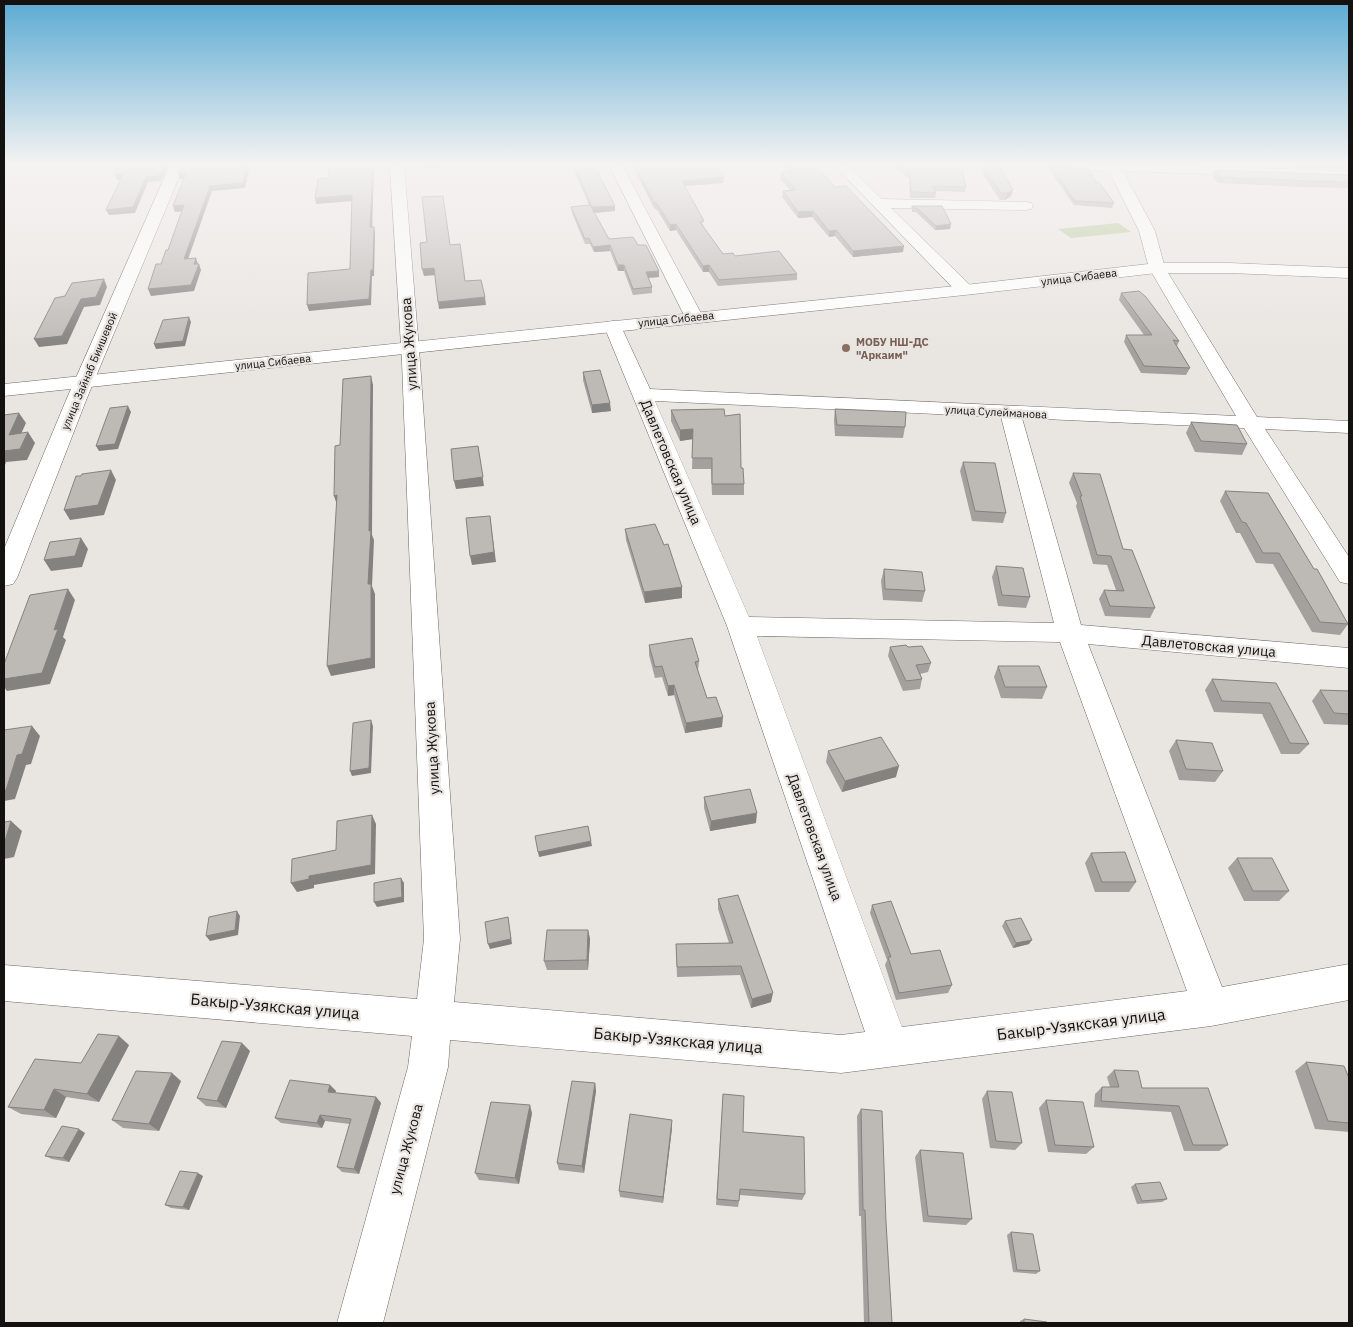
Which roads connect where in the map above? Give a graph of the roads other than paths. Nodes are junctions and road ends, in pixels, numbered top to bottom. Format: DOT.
graph roads {
  1 [pos="150,227"];
  2 [pos="401,227"];
  3 [pos="647,227"];
  4 [pos="902,227"];
  5 [pos="1145,227"];
  6 [pos="1157,268"];
  7 [pos="1349,273"];
  8 [pos="965,290"];
  9 [pos="694,317"];
  10 [pos="613,326"];
  11 [pos="410,348"];
  12 [pos="84,382"];
  13 [pos="4,390"];
  14 [pos="642,395"];
  15 [pos="1010,412"];
  16 [pos="1250,422"];
  17 [pos="1349,427"];
  18 [pos="1349,576"];
  19 [pos="4,578"];
  20 [pos="740,626"];
  21 [pos="1070,633"];
  22 [pos="1349,658"];
  23 [pos="1349,982"];
  24 [pos="4,983"];
  25 [pos="1211,1007"];
  26 [pos="433,1020"];
  27 [pos="890,1047"];
  28 [pos="360,1323"];
  1 -- 12 [label="street, улица Зайнаб Биишевой"];
  2 -- 11 [label="street, улица Жукова"];
  3 -- 9 [label="street"];
  4 -- 8 [label="street"];
  5 -- 6 [label="street"];
  6 -- 7 [label="street, улица Сибаева"];
  6 -- 8 [label="street, улица Сибаева"];
  6 -- 16 [label="street"];
  8 -- 9 [label="street, улица Сибаева"];
  9 -- 10 [label="street, улица Сибаева"];
  10 -- 11 [label="street, улица Сибаева"];
  10 -- 14 [label="street, Давлетовская улица"];
  11 -- 12 [label="street, улица Сибаева"];
  11 -- 26 [label="street, улица Жукова"];
  12 -- 13 [label="street, улица Сибаева"];
  12 -- 19 [label="street, улица Зайнаб Биишевой"];
  14 -- 15 [label="street, улица Сулейманова"];
  14 -- 20 [label="street, Давлетовская улица"];
  15 -- 16 [label="street, улица Сулейманова"];
  15 -- 21 [label="street"];
  16 -- 17 [label="street, улица Сулейманова"];
  16 -- 18 [label="street"];
  20 -- 21 [label="street, Давлетовская улица"];
  20 -- 27 [label="street, Давлетовская улица"];
  21 -- 22 [label="street, Давлетовская улица"];
  21 -- 25 [label="street"];
  23 -- 25 [label="street, Бакыр-Узякская улица"];
  24 -- 26 [label="street, Бакыр-Узякская улица"];
  25 -- 27 [label="street, Бакыр-Узякская улица"];
  26 -- 27 [label="street, Бакыр-Узякская улица"];
  26 -- 28 [label="street, улица Жукова"];
}
